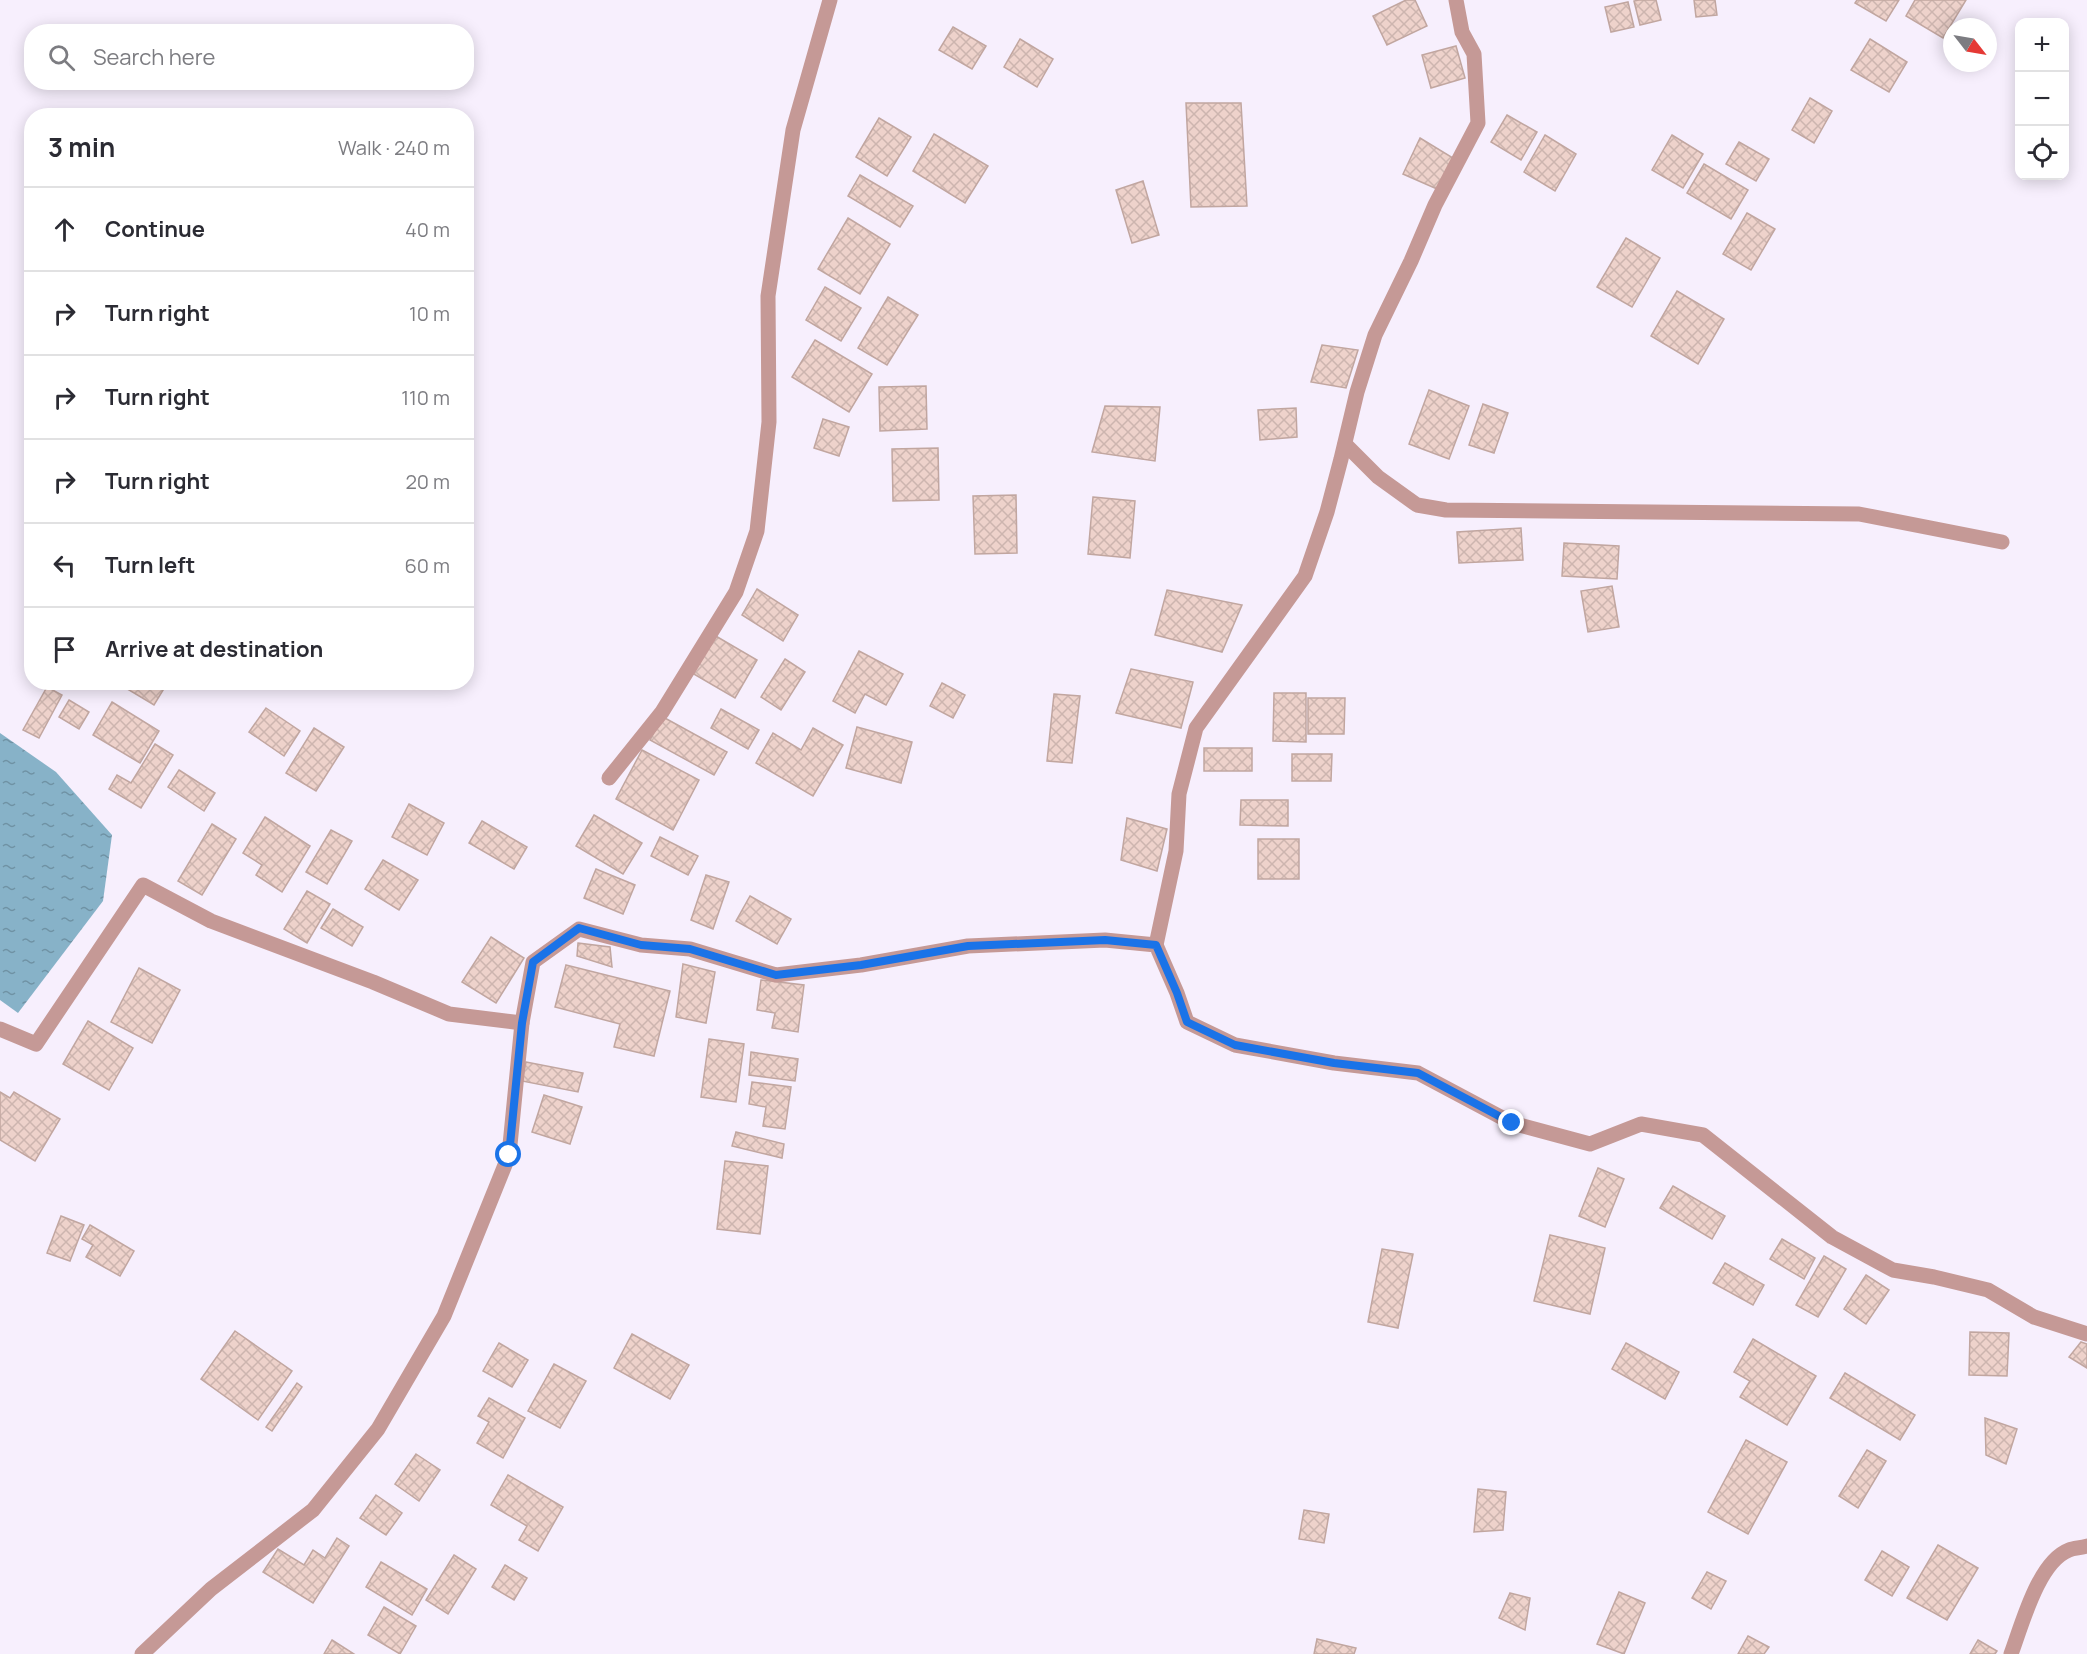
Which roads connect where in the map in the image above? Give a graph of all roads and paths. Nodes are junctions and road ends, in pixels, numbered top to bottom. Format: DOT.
graph roads {
  1 [pos="830,0"];
  2 [pos="1456,0"];
  3 [pos="1345,444"];
  4 [pos="2002,542"];
  5 [pos="609,778"];
  6 [pos="1156,945"];
  7 [pos="522,1023"];
  8 [pos="0,1029"];
  9 [pos="2087,1334"];
  10 [pos="2087,1546"];
  11 [pos="142,1654"];
  12 [pos="2011,1654"];
  1 -- 5 [label="street"];
  2 -- 3 [label="street"];
  3 -- 4 [label="street"];
  3 -- 6 [label="street"];
  6 -- 7 [label="street"];
  6 -- 9 [label="street"];
  7 -- 8 [label="street"];
  7 -- 11 [label="street"];
  10 -- 12 [label="street"];
}
